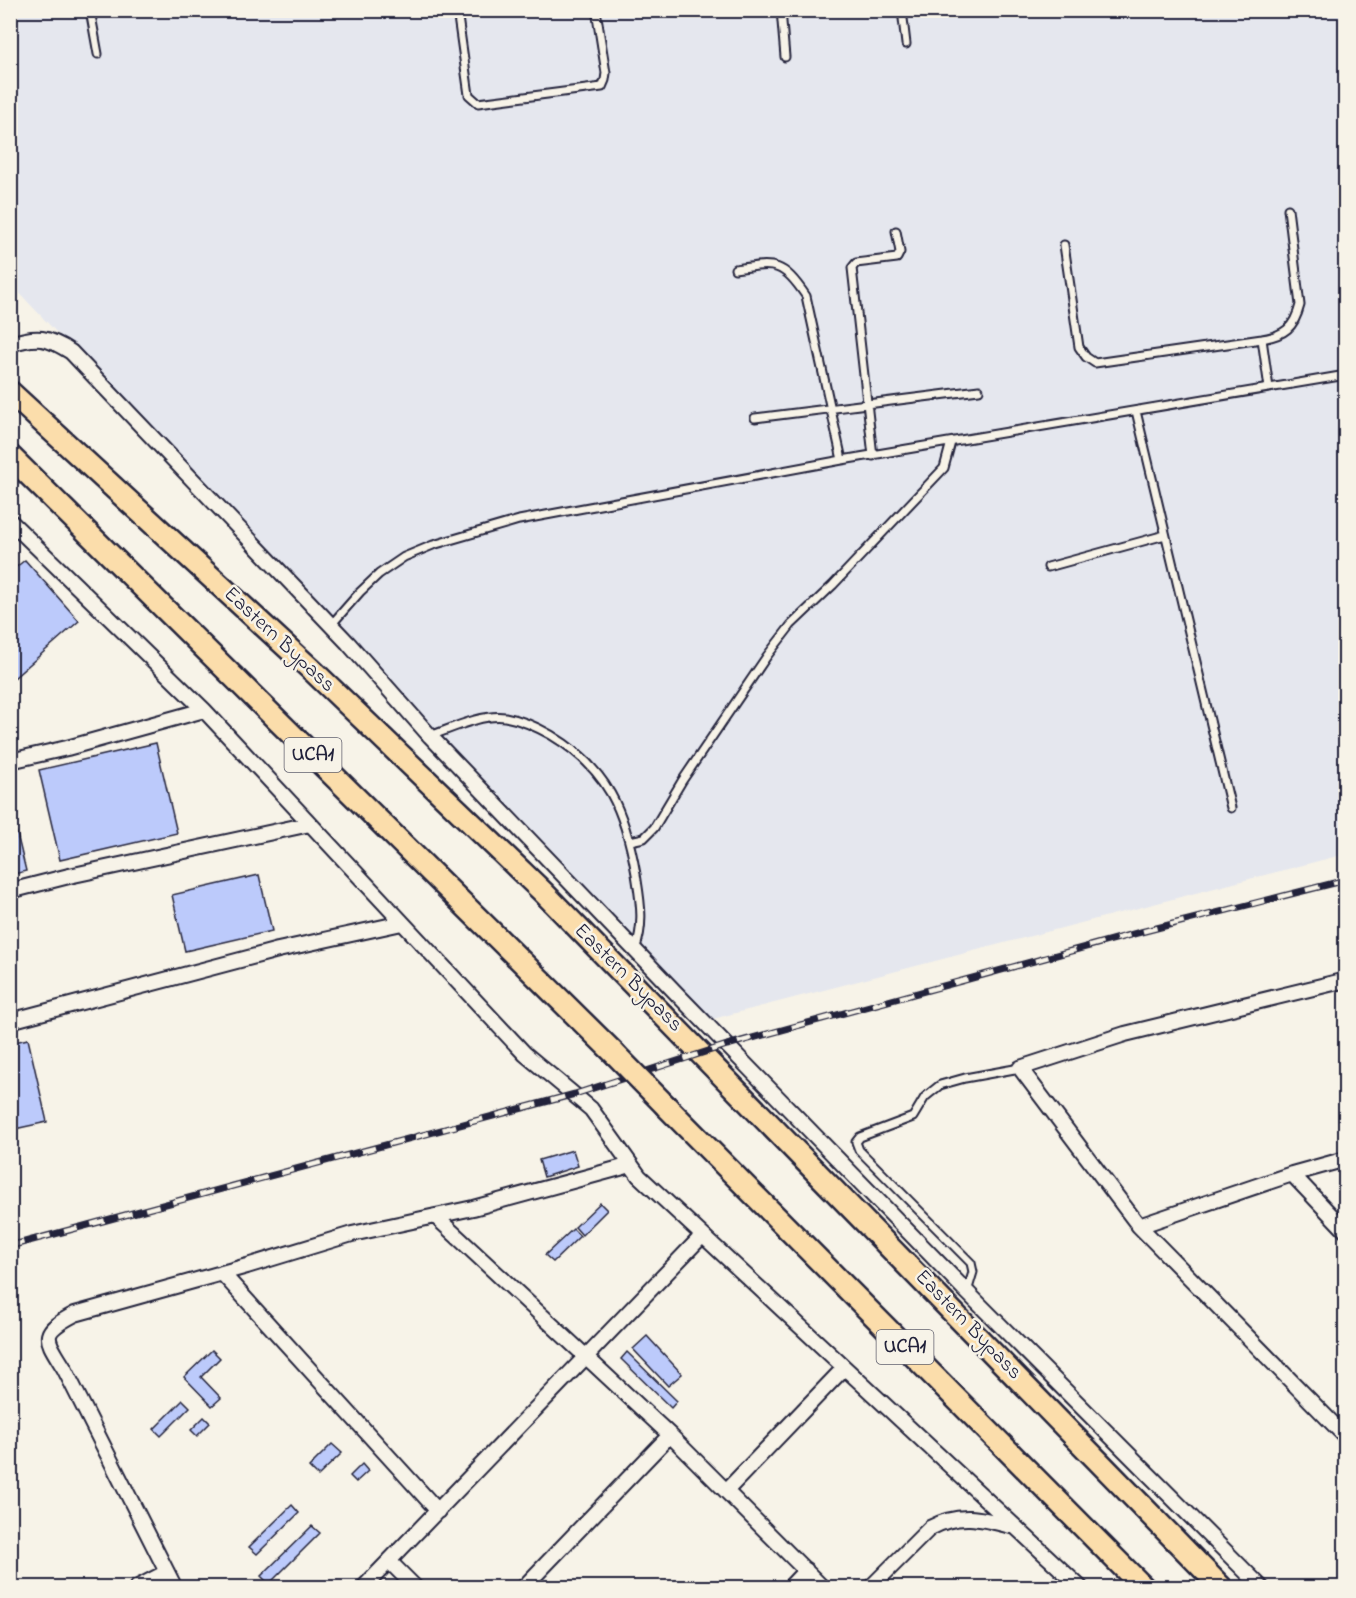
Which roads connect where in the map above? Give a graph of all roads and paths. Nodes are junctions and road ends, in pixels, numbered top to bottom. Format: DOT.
graph roads {
  1 [pos="90,10"];
  2 [pos="457,10"];
  3 [pos="596,10"];
  4 [pos="781,10"];
  5 [pos="902,10"];
  6 [pos="906,45"];
  7 [pos="98,54"];
  8 [pos="785,57"];
  9 [pos="1288,209"];
  10 [pos="896,231"];
  11 [pos="1064,245"];
  12 [pos="735,269"];
  13 [pos="1262,339"];
  14 [pos="10,344"];
  15 [pos="1346,375"];
  16 [pos="1269,388"];
  17 [pos="979,390"];
  18 [pos="10,392"];
  19 [pos="867,403"];
  20 [pos="829,408"];
  21 [pos="1136,411"];
  22 [pos="755,418"];
  23 [pos="951,442"];
  24 [pos="10,456"];
  25 [pos="873,456"];
  26 [pos="842,460"];
  27 [pos="10,520"];
  28 [pos="1166,534"];
  29 [pos="1048,567"];
  30 [pos="331,625"];
  31 [pos="204,710"];
  32 [pos="430,736"];
  33 [pos="10,761"];
  34 [pos="1231,808"];
  35 [pos="310,824"];
  36 [pos="630,841"];
  37 [pos="10,891"];
  38 [pos="402,923"];
  39 [pos="635,950"];
  40 [pos="1346,980"];
  41 [pos="10,1021"];
  42 [pos="1020,1068"];
  43 [pos="1346,1159"];
  44 [pos="631,1165"];
  45 [pos="1292,1174"];
  46 [pos="435,1216"];
  47 [pos="1139,1226"];
  48 [pos="1346,1231"];
  49 [pos="702,1236"];
  50 [pos="222,1273"];
  51 [pos="967,1292"];
  52 [pos="586,1357"];
  53 [pos="844,1368"];
  54 [pos="670,1436"];
  55 [pos="1346,1437"];
  56 [pos="726,1491"];
  57 [pos="438,1511"];
  58 [pos="1016,1527"];
  59 [pos="389,1561"];
  60 [pos="806,1570"];
  61 [pos="166,1572"];
  62 [pos="136,1587"];
  63 [pos="175,1587"];
  64 [pos="363,1587"];
  65 [pos="416,1587"];
  66 [pos="523,1587"];
  67 [pos="789,1587"];
  68 [pos="823,1587"];
  69 [pos="870,1587"];
  70 [pos="1081,1587"];
  71 [pos="1144,1587"];
  72 [pos="1222,1587"];
  73 [pos="1262,1587"];
  1 -- 7 [label="lane"];
  2 -- 3 [label="lane"];
  4 -- 8 [label="lane"];
  5 -- 6 [label="lane"];
  9 -- 13 [label="lane"];
  10 -- 19 [label="lane"];
  11 -- 13 [label="lane"];
  12 -- 20 [label="lane"];
  13 -- 16 [label="lane"];
  14 -- 30 [label="street"];
  15 -- 16 [label="lane"];
  16 -- 21 [label="lane"];
  17 -- 19 [label="lane"];
  18 -- 72 [label="main road, Eastern Bypass"];
  19 -- 20 [label="lane"];
  19 -- 25 [label="lane"];
  20 -- 22 [label="lane"];
  20 -- 26 [label="lane"];
  21 -- 23 [label="lane"];
  21 -- 28 [label="lane"];
  23 -- 25 [label="lane"];
  23 -- 36 [label="lane"];
  24 -- 71 [label="main road, UCA1, bridge"];
  25 -- 26 [label="lane"];
  26 -- 30 [label="lane"];
  27 -- 31 [label="street"];
  28 -- 29 [label="lane"];
  28 -- 34 [label="lane"];
  30 -- 32 [label="street"];
  31 -- 33 [label="street"];
  31 -- 35 [label="street"];
  32 -- 36 [label="lane"];
  32 -- 39 [label="street"];
  35 -- 37 [label="street"];
  35 -- 38 [label="street"];
  36 -- 39 [label="lane"];
  38 -- 41 [label="street"];
  38 -- 44 [label="street"];
  39 -- 51 [label="street"];
  40 -- 42 [label="street"];
  42 -- 47 [label="street"];
  42 -- 51 [label="lane"];
  43 -- 45 [label="street"];
  44 -- 46 [label="street"];
  44 -- 49 [label="street"];
  45 -- 47 [label="street"];
  45 -- 48 [label="street"];
  46 -- 50 [label="street"];
  46 -- 52 [label="street"];
  47 -- 55 [label="street"];
  49 -- 52 [label="street"];
  49 -- 53 [label="street"];
  50 -- 57 [label="street"];
  50 -- 61 [label="street"];
  51 -- 73 [label="street"];
  52 -- 54 [label="street"];
  52 -- 57 [label="street"];
  53 -- 56 [label="street"];
  53 -- 58 [label="street"];
  54 -- 56 [label="street"];
  54 -- 66 [label="street"];
  56 -- 60 [label="street"];
  57 -- 59 [label="street"];
  58 -- 69 [label="street"];
  58 -- 70 [label="street"];
  59 -- 64 [label="street"];
  59 -- 65 [label="street"];
  60 -- 67 [label="street"];
  60 -- 68 [label="street"];
  61 -- 62 [label="street"];
  61 -- 63 [label="street"];
}
